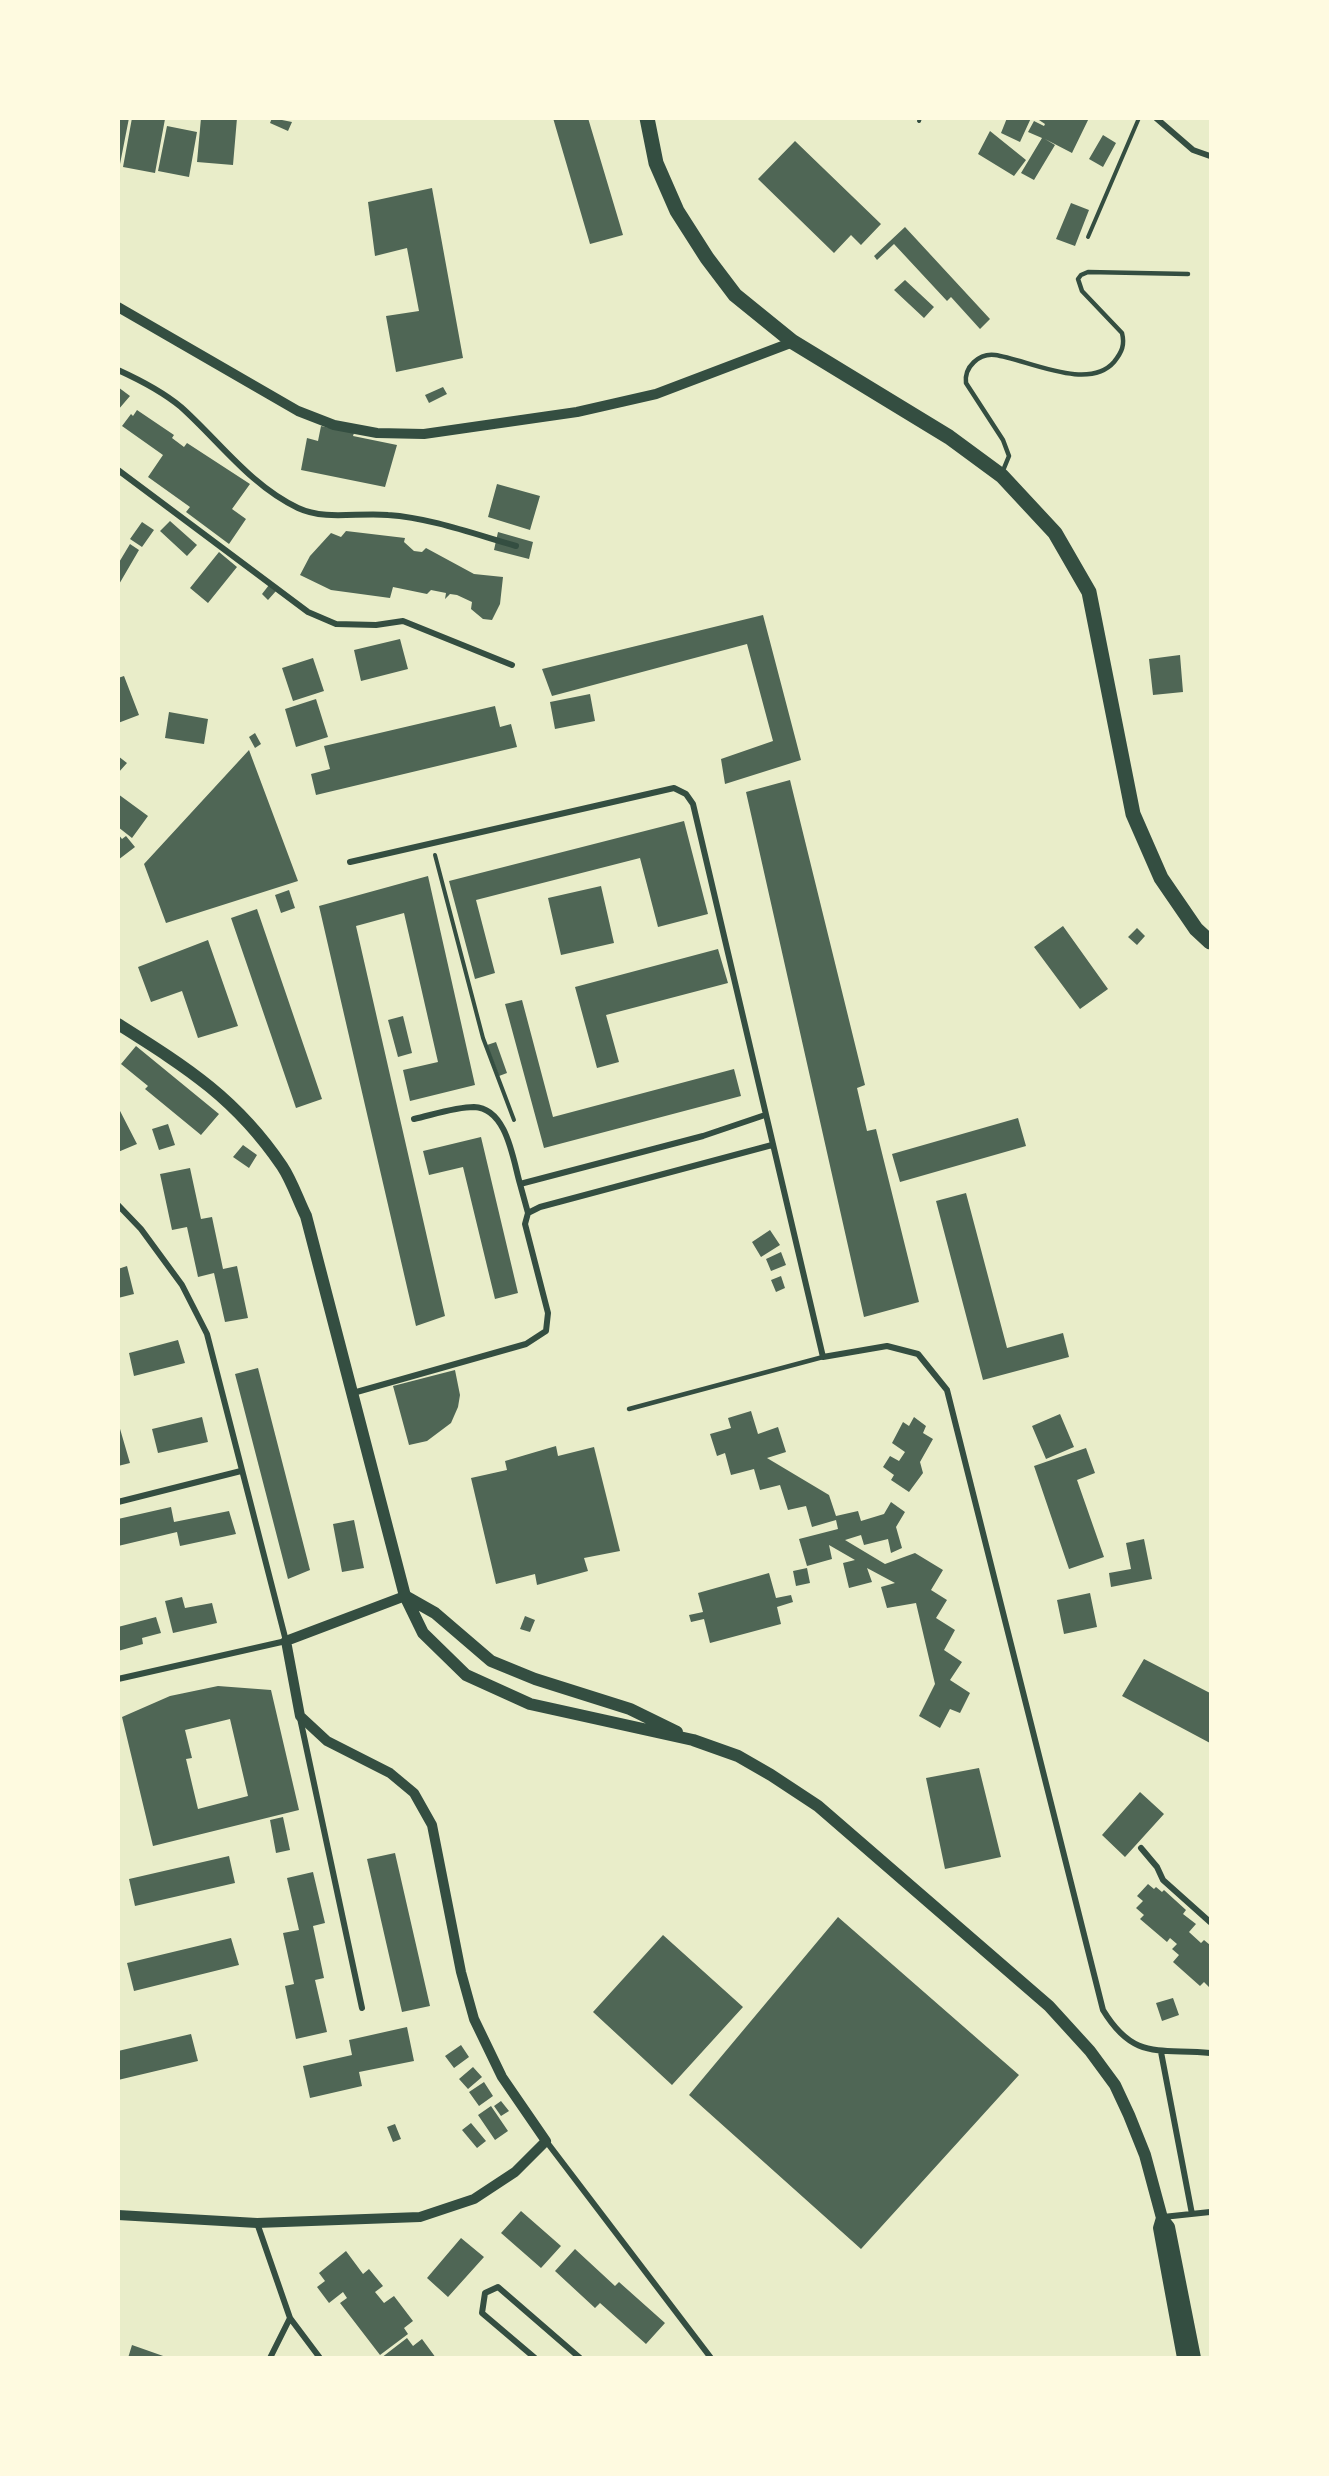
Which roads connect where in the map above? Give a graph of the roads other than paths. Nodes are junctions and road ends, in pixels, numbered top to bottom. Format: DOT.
graph roads {
  1 [pos="647,118"];
  2 [pos="1156,118"];
  3 [pos="1210,156"];
  4 [pos="1188,274"];
  5 [pos="118,307"];
  6 [pos="793,342"];
  7 [pos="118,370"];
  8 [pos="118,470"];
  9 [pos="1002,476"];
  10 [pos="516,546"];
  11 [pos="512,665"];
  12 [pos="350,862"];
  13 [pos="1210,942"];
  14 [pos="118,1024"];
  15 [pos="765,1115"];
  16 [pos="414,1119"];
  17 [pos="772,1145"];
  18 [pos="520,1184"];
  19 [pos="118,1205"];
  20 [pos="528,1213"];
  21 [pos="824,1357"];
  22 [pos="352,1393"];
  23 [pos="629,1409"];
  24 [pos="241,1471"];
  25 [pos="118,1502"];
  26 [pos="405,1596"];
  27 [pos="286,1641"];
  28 [pos="118,1679"];
  29 [pos="300,1716"];
  30 [pos="693,1740"];
  31 [pos="1141,1848"];
  32 [pos="1210,1922"];
  33 [pos="362,2008"];
  34 [pos="1161,2052"];
  35 [pos="1210,2053"];
  36 [pos="546,2141"];
  37 [pos="1210,2212"];
  38 [pos="1192,2214"];
  39 [pos="118,2215"];
  40 [pos="1162,2218"];
  41 [pos="257,2223"];
  42 [pos="290,2318"];
  43 [pos="270,2358"];
  44 [pos="320,2358"];
  45 [pos="535,2358"];
  46 [pos="579,2358"];
  47 [pos="711,2358"];
  48 [pos="1183,2358"];
  49 [pos="1195,2358"];
  1 -- 6 [label="main road"];
  2 -- 3 [label="street"];
  4 -- 9 [label="lane"];
  5 -- 6 [label="street"];
  6 -- 9 [label="main road"];
  7 -- 10 [label="street"];
  8 -- 11 [label="street"];
  9 -- 13 [label="main road"];
  12 -- 15 [label="street"];
  14 -- 22 [label="main road"];
  15 -- 17 [label="street"];
  15 -- 18 [label="street"];
  16 -- 18 [label="street"];
  17 -- 20 [label="street"];
  17 -- 21 [label="street"];
  18 -- 20 [label="street"];
  19 -- 24 [label="street"];
  20 -- 22 [label="street"];
  21 -- 23 [label="lane"];
  21 -- 34 [label="street"];
  22 -- 26 [label="main road"];
  24 -- 25 [label="street"];
  24 -- 27 [label="street"];
  26 -- 27 [label="street"];
  26 -- 30 [label="main road"];
  26 -- 30 [label="main road"];
  27 -- 28 [label="street"];
  27 -- 29 [label="street"];
  29 -- 33 [label="street"];
  29 -- 36 [label="street"];
  30 -- 40 [label="main road"];
  31 -- 32 [label="street"];
  34 -- 35 [label="street"];
  34 -- 38 [label="street"];
  36 -- 41 [label="street"];
  36 -- 47 [label="street"];
  37 -- 38 [label="street"];
  38 -- 40 [label="street"];
  39 -- 41 [label="street"];
  40 -- 48 [label="main road"];
  40 -- 49 [label="main road"];
  41 -- 42 [label="street"];
  42 -- 43 [label="street"];
  42 -- 44 [label="street"];
  45 -- 46 [label="street"];
}
